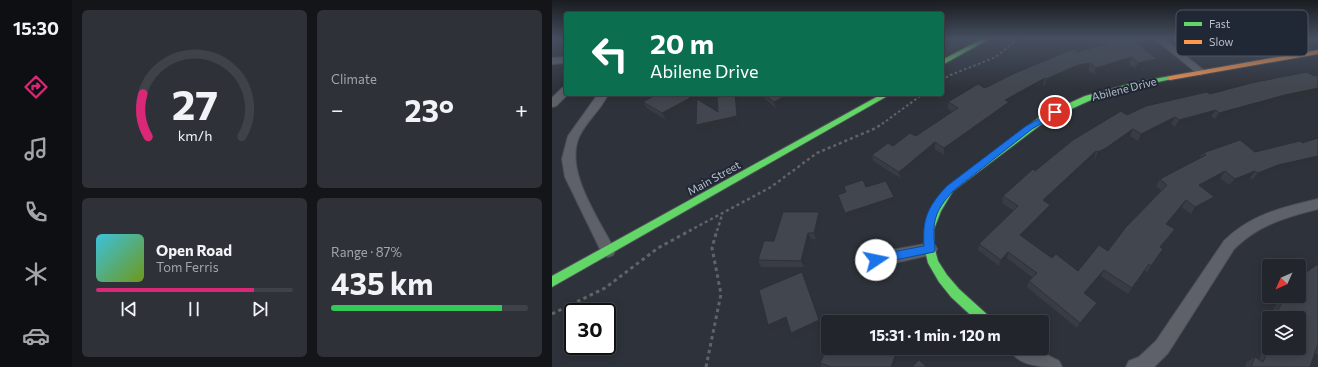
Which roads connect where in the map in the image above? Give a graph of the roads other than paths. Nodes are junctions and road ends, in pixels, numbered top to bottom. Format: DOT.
graph roads {
  1 [pos="954,56"];
  2 [pos="1181,56"];
  3 [pos="1294,56"];
  4 [pos="564,60"];
  5 [pos="552,62"];
  6 [pos="944,62"];
  7 [pos="1201,72"];
  8 [pos="564,92"];
  9 [pos="602,96"];
  10 [pos="883,96"];
  11 [pos="552,104"];
  12 [pos="1318,204"];
  13 [pos="930,249"];
  14 [pos="608,251"];
  15 [pos="876,260"];
  16 [pos="552,282"];
  17 [pos="979,315"];
  18 [pos="1027,355"];
  19 [pos="1053,367"];
  20 [pos="1135,367"];
  1 -- 6 [label="street"];
  2 -- 7 [label="street"];
  3 -- 7 [label="street, Abilene Drive"];
  4 -- 5 [label="street"];
  7 -- 13 [label="street, Abilene Drive"];
  8 -- 11 [label="street"];
  9 -- 14 [label="street"];
  10 -- 14 [label="street, Main Street"];
  12 -- 20 [label="street"];
  13 -- 15 [label="street"];
  13 -- 17 [label="street, Abilene Drive"];
  14 -- 16 [label="street, Main Street"];
  18 -- 19 [label="street"];
}
